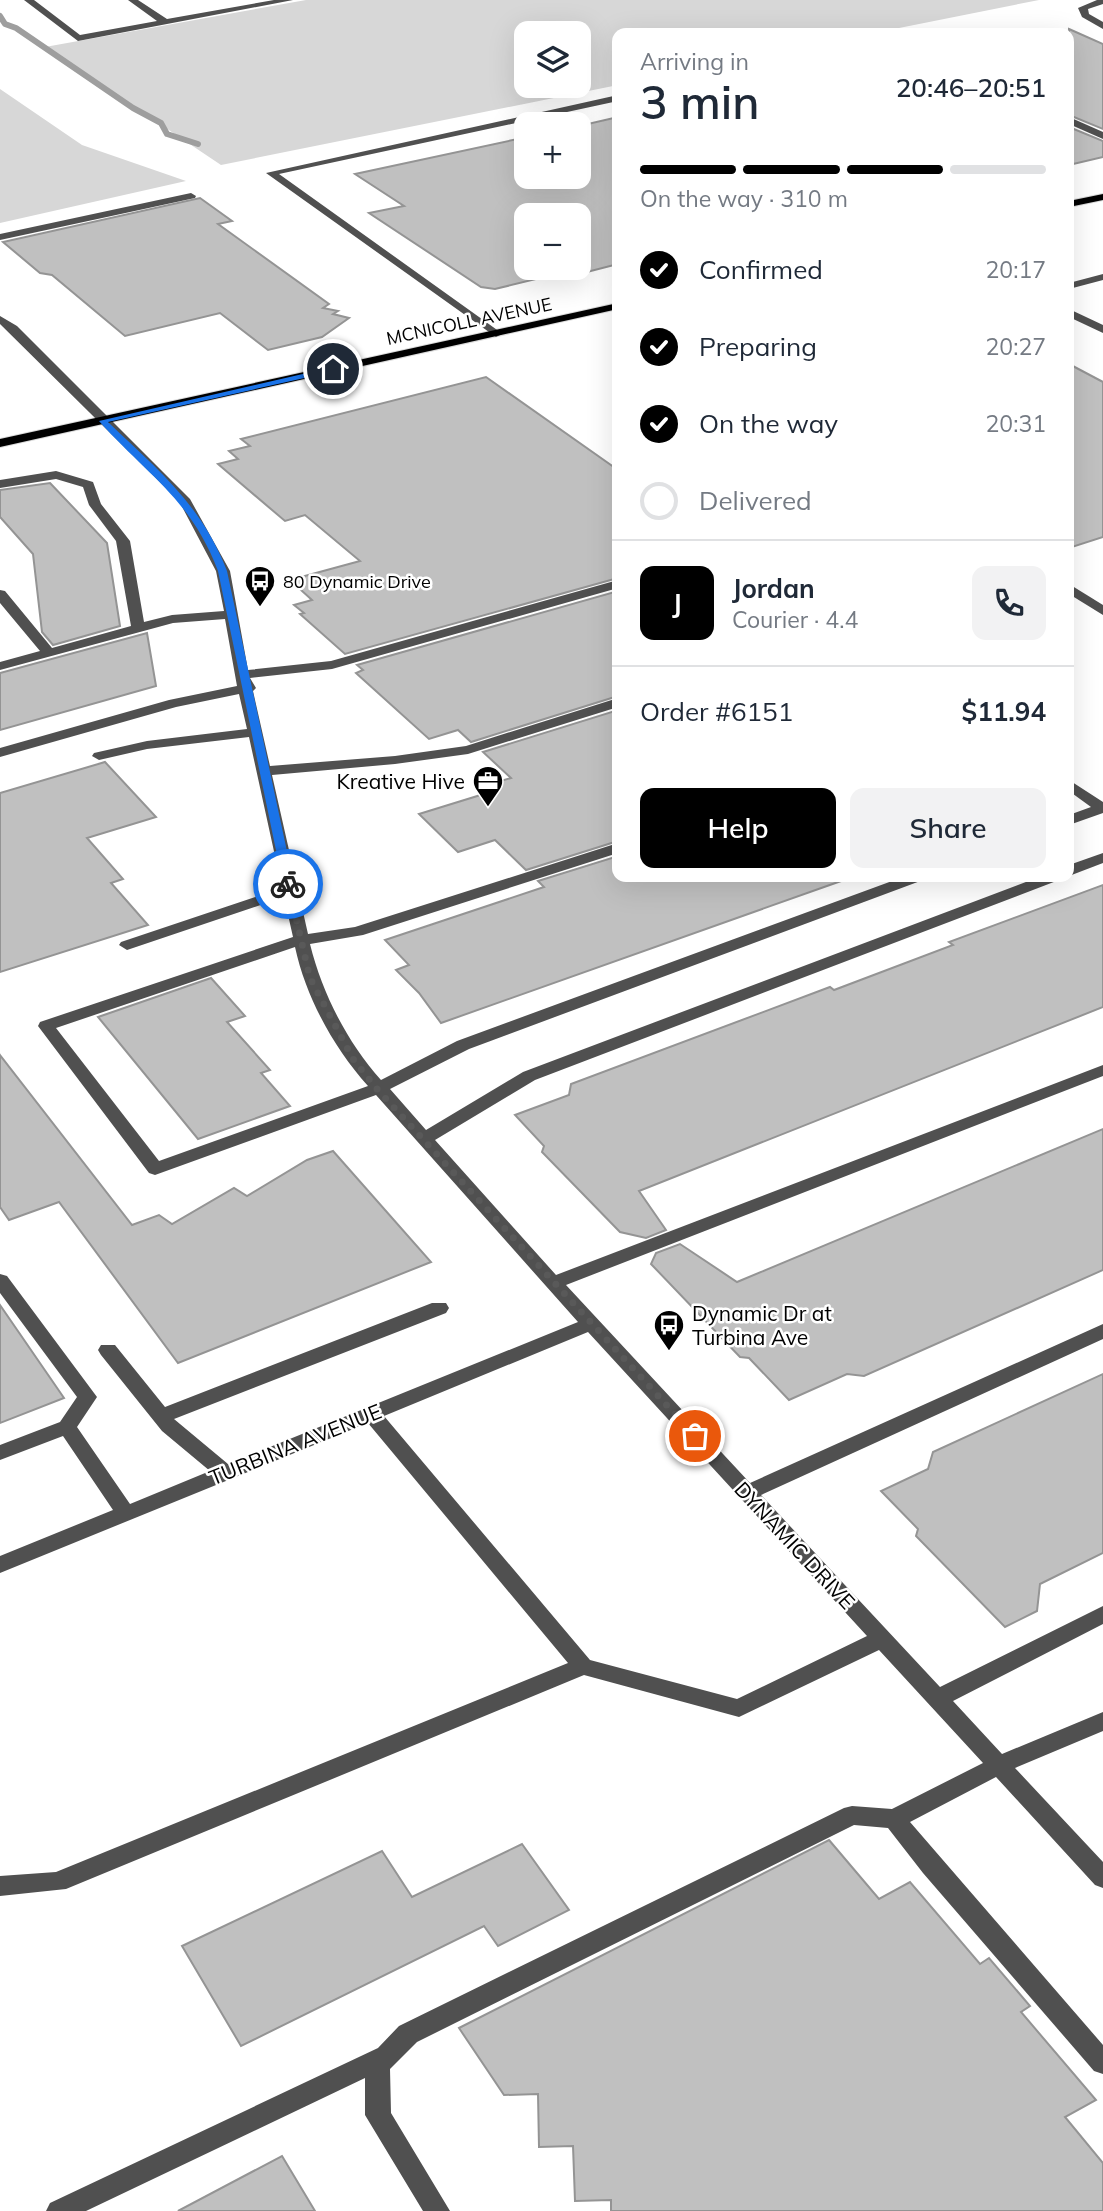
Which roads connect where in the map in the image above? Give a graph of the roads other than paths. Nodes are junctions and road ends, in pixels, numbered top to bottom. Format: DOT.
graph roads {
  1 [pos="27,0"];
  2 [pos="132,0"];
  3 [pos="289,0"];
  4 [pos="1103,1"];
  5 [pos="256,3"];
  6 [pos="165,22"];
  7 [pos="1103,26"];
  8 [pos="612,99"];
  9 [pos="1074,122"];
  10 [pos="1103,135"];
  11 [pos="191,196"];
  12 [pos="1103,197"];
  13 [pos="1074,203"];
  14 [pos="0,237"];
  15 [pos="1103,277"];
  16 [pos="1074,285"];
  17 [pos="612,307"];
  18 [pos="1074,315"];
  19 [pos="0,319"];
  20 [pos="13,328"];
  21 [pos="1103,330"];
  22 [pos="0,331"];
  23 [pos="496,334"];
  24 [pos="103,421"];
  25 [pos="0,443"];
  26 [pos="0,484"];
  27 [pos="612,586"];
  28 [pos="1074,591"];
  29 [pos="0,594"];
  30 [pos="1103,611"];
  31 [pos="230,615"];
  32 [pos="138,629"];
  33 [pos="49,653"];
  34 [pos="0,666"];
  35 [pos="246,684"];
  36 [pos="612,704"];
  37 [pos="256,732"];
  38 [pos="0,753"];
  39 [pos="99,756"];
  40 [pos="266,771"];
  41 [pos="1074,788"];
  42 [pos="1074,818"];
  43 [pos="612,850"];
  44 [pos="1103,858"];
  45 [pos="1074,869"];
  46 [pos="903,882"];
  47 [pos="1040,882"];
  48 [pos="290,890"];
  49 [pos="301,940"];
  50 [pos="127,945"];
  51 [pos="1103,1070"];
  52 [pos="377,1089"];
  53 [pos="423,1139"];
  54 [pos="0,1280"];
  55 [pos="553,1283"];
  56 [pos="439,1308"];
  57 [pos="590,1324"];
  58 [pos="1103,1331"];
  59 [pos="108,1350"];
  60 [pos="371,1413"];
  61 [pos="160,1416"];
  62 [pos="67,1427"];
  63 [pos="0,1453"];
  64 [pos="224,1472"];
  65 [pos="747,1493"];
  66 [pos="125,1513"];
  67 [pos="0,1565"];
  68 [pos="1103,1614"];
  69 [pos="881,1639"];
  70 [pos="583,1666"];
  71 [pos="939,1698"];
  72 [pos="1103,1721"];
  73 [pos="999,1765"];
  74 [pos="894,1819"];
  75 [pos="1103,1878"];
  76 [pos="0,1886"];
  77 [pos="386,2056"];
  78 [pos="1103,2063"];
  79 [pos="59,2211"];
  80 [pos="437,2211"];
  1 -- 6 [label="street"];
  2 -- 6 [label="street"];
  3 -- 5 [label="street"];
  4 -- 7 [label="street"];
  5 -- 6 [label="street"];
  8 -- 23 [label="street"];
  9 -- 10 [label="street"];
  11 -- 14 [label="street"];
  12 -- 13 [label="main road"];
  15 -- 16 [label="street"];
  17 -- 23 [label="main road, MCNICOLL AVENUE"];
  18 -- 21 [label="street"];
  19 -- 20 [label="street, DYNAMIC DRIVE"];
  20 -- 22 [label="street"];
  20 -- 24 [label="street, DYNAMIC DRIVE"];
  23 -- 24 [label="main road, MCNICOLL AVENUE"];
  24 -- 25 [label="main road, MCNICOLL AVENUE"];
  24 -- 31 [label="street, DYNAMIC DRIVE"];
  26 -- 32 [label="street"];
  27 -- 35 [label="street"];
  28 -- 30 [label="street"];
  29 -- 33 [label="street"];
  31 -- 32 [label="street"];
  31 -- 35 [label="street, DYNAMIC DRIVE"];
  32 -- 33 [label="street"];
  33 -- 34 [label="street"];
  35 -- 37 [label="street, DYNAMIC DRIVE"];
  35 -- 38 [label="street"];
  36 -- 40 [label="street"];
  37 -- 39 [label="street"];
  37 -- 40 [label="street, DYNAMIC DRIVE"];
  40 -- 48 [label="street, DYNAMIC DRIVE"];
  41 -- 42 [label="street"];
  43 -- 49 [label="street"];
  44 -- 45 [label="street"];
  46 -- 52 [label="street"];
  47 -- 53 [label="street"];
  48 -- 49 [label="street, DYNAMIC DRIVE"];
  48 -- 50 [label="street"];
  49 -- 52 [label="street, DYNAMIC DRIVE"];
  49 -- 52 [label="street"];
  51 -- 55 [label="street"];
  52 -- 53 [label="street, DYNAMIC DRIVE"];
  53 -- 55 [label="street, DYNAMIC DRIVE"];
  54 -- 62 [label="street"];
  55 -- 57 [label="street, DYNAMIC DRIVE"];
  56 -- 61 [label="street"];
  57 -- 60 [label="street, TURBINA AVENUE"];
  57 -- 65 [label="street, DYNAMIC DRIVE"];
  58 -- 65 [label="street"];
  59 -- 61 [label="street"];
  60 -- 64 [label="street, TURBINA AVENUE"];
  60 -- 70 [label="street"];
  61 -- 64 [label="street"];
  62 -- 63 [label="street"];
  62 -- 66 [label="street"];
  64 -- 66 [label="street, TURBINA AVENUE"];
  65 -- 69 [label="street, DYNAMIC DRIVE"];
  66 -- 67 [label="street, TURBINA AVENUE"];
  68 -- 71 [label="street"];
  69 -- 70 [label="street"];
  69 -- 71 [label="street, DYNAMIC DRIVE"];
  70 -- 76 [label="street"];
  71 -- 73 [label="street, DYNAMIC DRIVE"];
  72 -- 73 [label="street"];
  73 -- 74 [label="street"];
  73 -- 75 [label="street, DYNAMIC DRIVE"];
  74 -- 77 [label="street"];
  74 -- 78 [label="street"];
  77 -- 79 [label="street"];
  77 -- 80 [label="street"];
}
